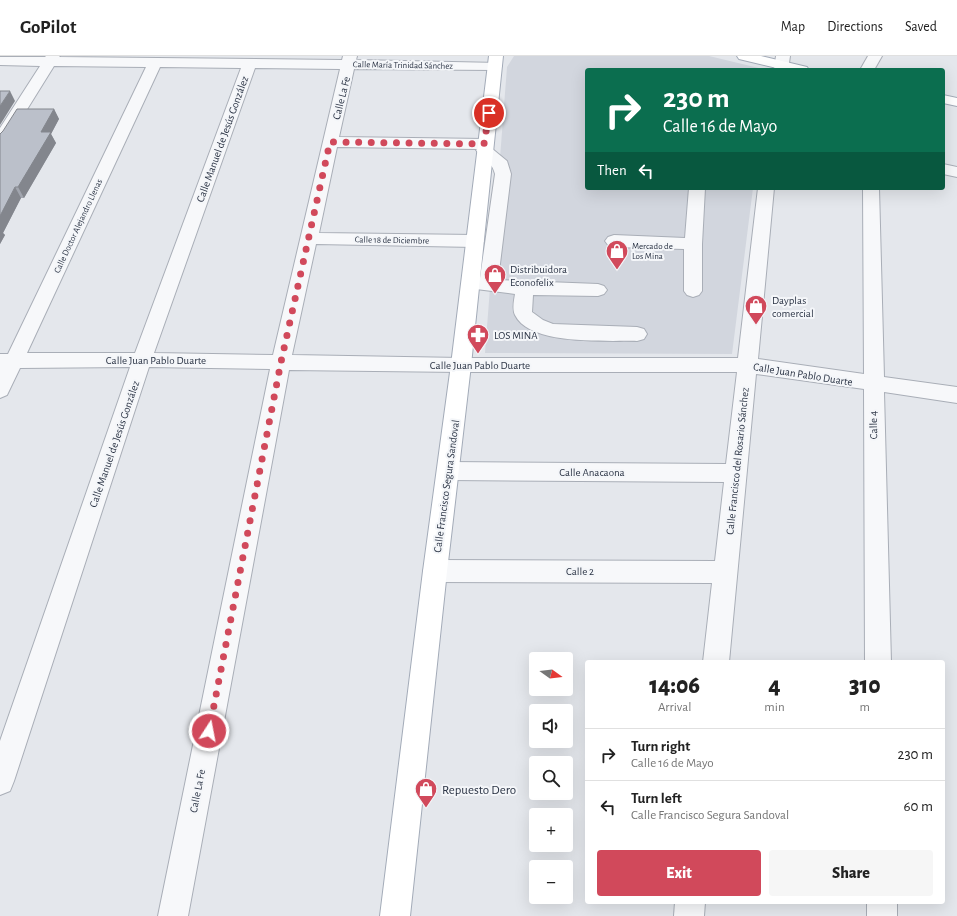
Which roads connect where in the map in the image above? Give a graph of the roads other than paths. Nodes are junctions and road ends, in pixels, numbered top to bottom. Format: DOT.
graph roads {
  1 [pos="744,56"];
  2 [pos="875,56"];
  3 [pos="52,59"];
  4 [pos="497,59"];
  5 [pos="349,60"];
  6 [pos="0,61"];
  7 [pos="155,63"];
  8 [pos="249,64"];
  9 [pos="782,64"];
  10 [pos="795,68"];
  11 [pos="868,68"];
  12 [pos="945,100"];
  13 [pos="957,102"];
  14 [pos="0,140"];
  15 [pos="330,142"];
  16 [pos="484,147"];
  17 [pos="945,169"];
  18 [pos="957,172"];
  19 [pos="698,190"];
  20 [pos="766,190"];
  21 [pos="871,190"];
  22 [pos="309,238"];
  23 [pos="475,241"];
  24 [pos="614,241"];
  25 [pos="693,244"];
  26 [pos="479,284"];
  27 [pos="524,288"];
  28 [pos="598,290"];
  29 [pos="693,291"];
  30 [pos="637,334"];
  31 [pos="142,360"];
  32 [pos="7,361"];
  33 [pos="281,362"];
  34 [pos="462,365"];
  35 [pos="747,365"];
  36 [pos="873,384"];
  37 [pos="0,390"];
  38 [pos="957,395"];
  39 [pos="449,470"];
  40 [pos="736,473"];
  41 [pos="435,571"];
  42 [pos="725,572"];
  43 [pos="716,660"];
  44 [pos="878,660"];
  45 [pos="0,781"];
  46 [pos="690,904"];
  47 [pos="882,904"];
  48 [pos="173,916"];
  49 [pos="396,916"];
  50 [pos="689,916"];
  51 [pos="882,916"];
  1 -- 9 [label="main road"];
  2 -- 11 [label="street"];
  3 -- 6 [label="street, Calle María Trinidad Sánchez"];
  3 -- 7 [label="street, Calle María Trinidad Sánchez"];
  3 -- 14 [label="street"];
  4 -- 5 [label="street, Calle María Trinidad Sánchez"];
  4 -- 16 [label="main road, Calle Francisco Segura Sandoval"];
  5 -- 8 [label="street, Calle María Trinidad Sánchez"];
  5 -- 15 [label="street, Calle La Fe"];
  7 -- 8 [label="street, Calle María Trinidad Sánchez"];
  7 -- 32 [label="street, Calle Doctor Alejandro Llenas"];
  8 -- 31 [label="street, Calle Manuel de Jesús González"];
  9 -- 10 [label="main road"];
  12 -- 13 [label="main road"];
  15 -- 16 [label="street"];
  15 -- 22 [label="street, Calle La Fe"];
  16 -- 23 [label="main road, Calle Francisco Segura Sandoval"];
  16 -- 26 [label="street"];
  17 -- 18 [label="street"];
  19 -- 25 [label="street"];
  20 -- 35 [label="street, Calle Francisco del Rosario Sánchez"];
  21 -- 36 [label="street, Calle 4"];
  22 -- 23 [label="street, Calle 18 de Diciembre"];
  22 -- 33 [label="street, Calle La Fe"];
  23 -- 26 [label="main road, Calle Francisco Segura Sandoval"];
  24 -- 25 [label="street"];
  25 -- 29 [label="street"];
  26 -- 27 [label="street"];
  26 -- 34 [label="main road, Calle Francisco Segura Sandoval"];
  27 -- 28 [label="street"];
  27 -- 30 [label="street"];
  31 -- 32 [label="street, Calle Juan Pablo Duarte"];
  31 -- 33 [label="street, Calle Juan Pablo Duarte"];
  31 -- 45 [label="street, Calle Manuel de Jesús González"];
  32 -- 37 [label="street, Calle Doctor Alejandro Llenas"];
  33 -- 34 [label="street, Calle Juan Pablo Duarte"];
  33 -- 48 [label="street, Calle La Fe"];
  34 -- 35 [label="street, Calle Juan Pablo Duarte"];
  34 -- 39 [label="main road, Calle Francisco Segura Sandoval"];
  35 -- 36 [label="street, Calle Juan Pablo Duarte"];
  35 -- 40 [label="street, Calle Francisco del Rosario Sánchez"];
  36 -- 38 [label="street, Calle Juan Pablo Duarte"];
  36 -- 44 [label="street, Calle 4"];
  39 -- 40 [label="street, Calle Anacaona"];
  39 -- 41 [label="main road, Calle Francisco Segura Sandoval"];
  40 -- 42 [label="street, Calle Francisco del Rosario Sánchez"];
  41 -- 42 [label="street, Calle 2"];
  41 -- 49 [label="main road, Calle Francisco Segura Sandoval"];
  42 -- 43 [label="street, Calle Francisco del Rosario Sánchez"];
  46 -- 50 [label="street"];
  47 -- 51 [label="street"];
}
